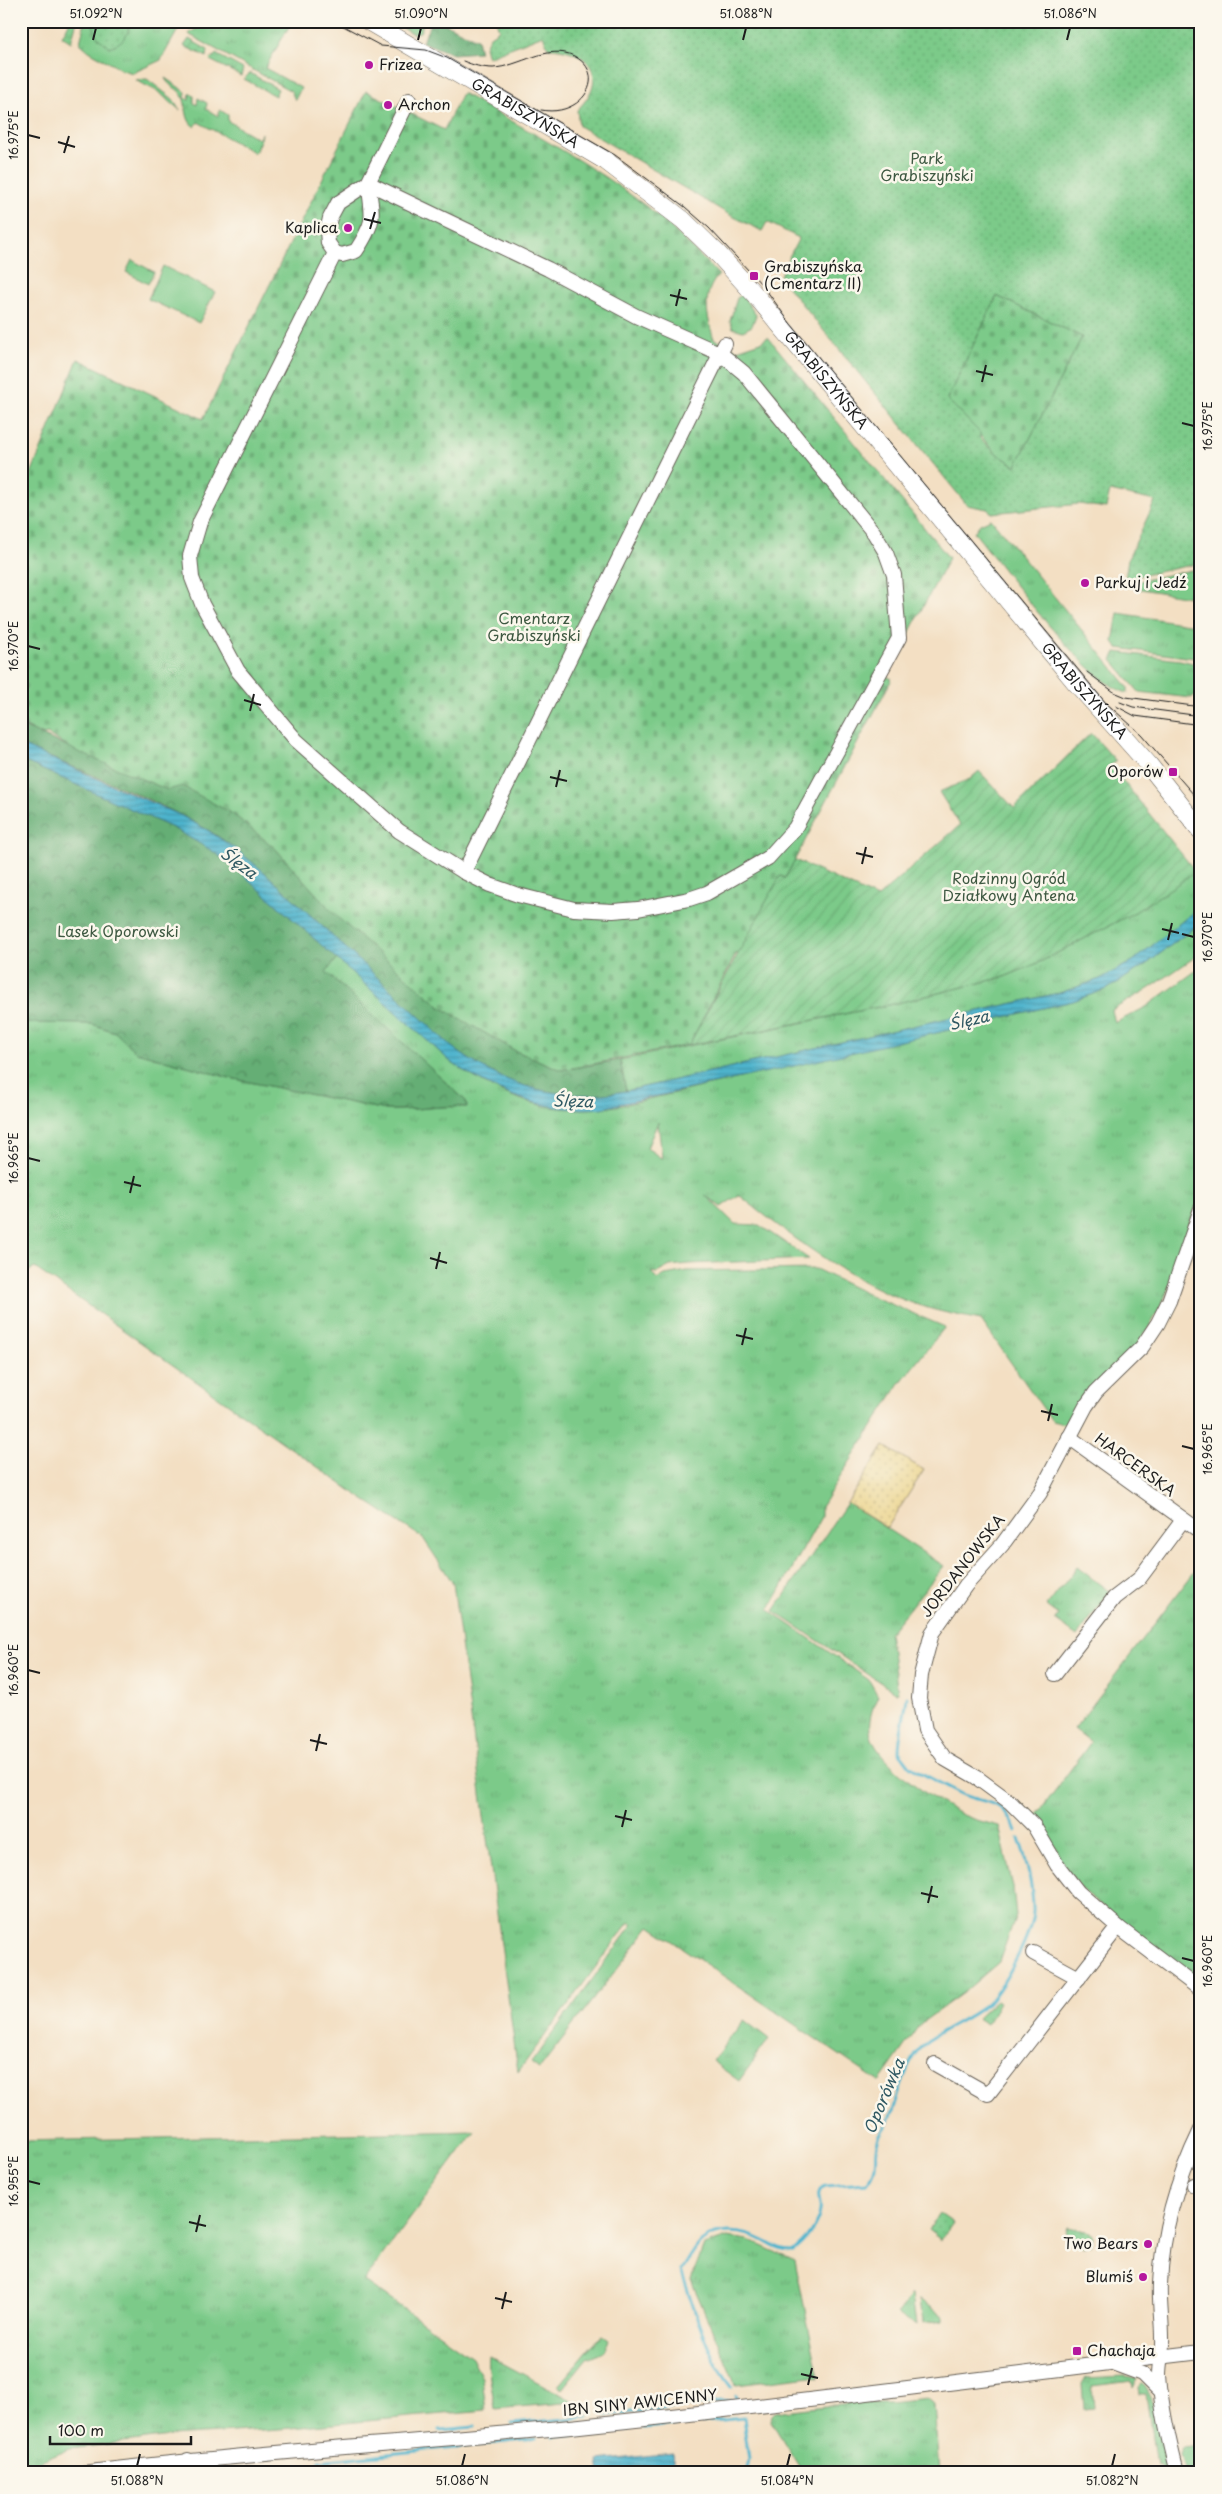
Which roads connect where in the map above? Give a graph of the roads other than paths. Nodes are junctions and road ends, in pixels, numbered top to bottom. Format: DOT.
graph roads {
  1 [pos="368,21"];
  2 [pos="409,100"];
  3 [pos="368,183"];
  4 [pos="335,253"];
  5 [pos="723,349"];
  6 [pos="1201,831"];
  7 [pos="464,872"];
  8 [pos="1201,1209"];
  9 [pos="1069,1437"];
  10 [pos="1183,1520"];
  11 [pos="1201,1532"];
  12 [pos="1056,1674"];
  13 [pos="1118,1927"];
  14 [pos="1033,1952"];
  15 [pos="1079,1978"];
  16 [pos="1201,1990"];
  17 [pos="938,2066"];
  18 [pos="1201,2130"];
  19 [pos="1201,2352"];
  20 [pos="1159,2357"];
  21 [pos="1109,2363"];
  22 [pos="1161,2392"];
  23 [pos="189,2466"];
  24 [pos="82,2473"];
  25 [pos="1178,2473"];
  1 -- 6 [label="main road, GRABISZYŃSKA"];
  2 -- 3 [label="street"];
  3 -- 4 [label="street"];
  3 -- 4 [label="street"];
  3 -- 5 [label="street"];
  4 -- 7 [label="street"];
  5 -- 7 [label="street"];
  5 -- 7 [label="street"];
  8 -- 9 [label="street, JORDANOWSKA"];
  9 -- 10 [label="street, HARCERSKA"];
  9 -- 13 [label="street, JORDANOWSKA"];
  10 -- 11 [label="street, HARCERSKA"];
  10 -- 12 [label="street"];
  13 -- 15 [label="street"];
  13 -- 16 [label="street, JORDANOWSKA"];
  14 -- 15 [label="street"];
  15 -- 17 [label="street"];
  18 -- 20 [label="street"];
  19 -- 20 [label="street, IBN SINY AWICENNY"];
  20 -- 21 [label="street, IBN SINY AWICENNY"];
  20 -- 22 [label="street"];
  21 -- 22 [label="street"];
  21 -- 23 [label="street, IBN SINY AWICENNY"];
  22 -- 25 [label="street"];
  23 -- 24 [label="street, IBN SINY AWICENNY"];
}
